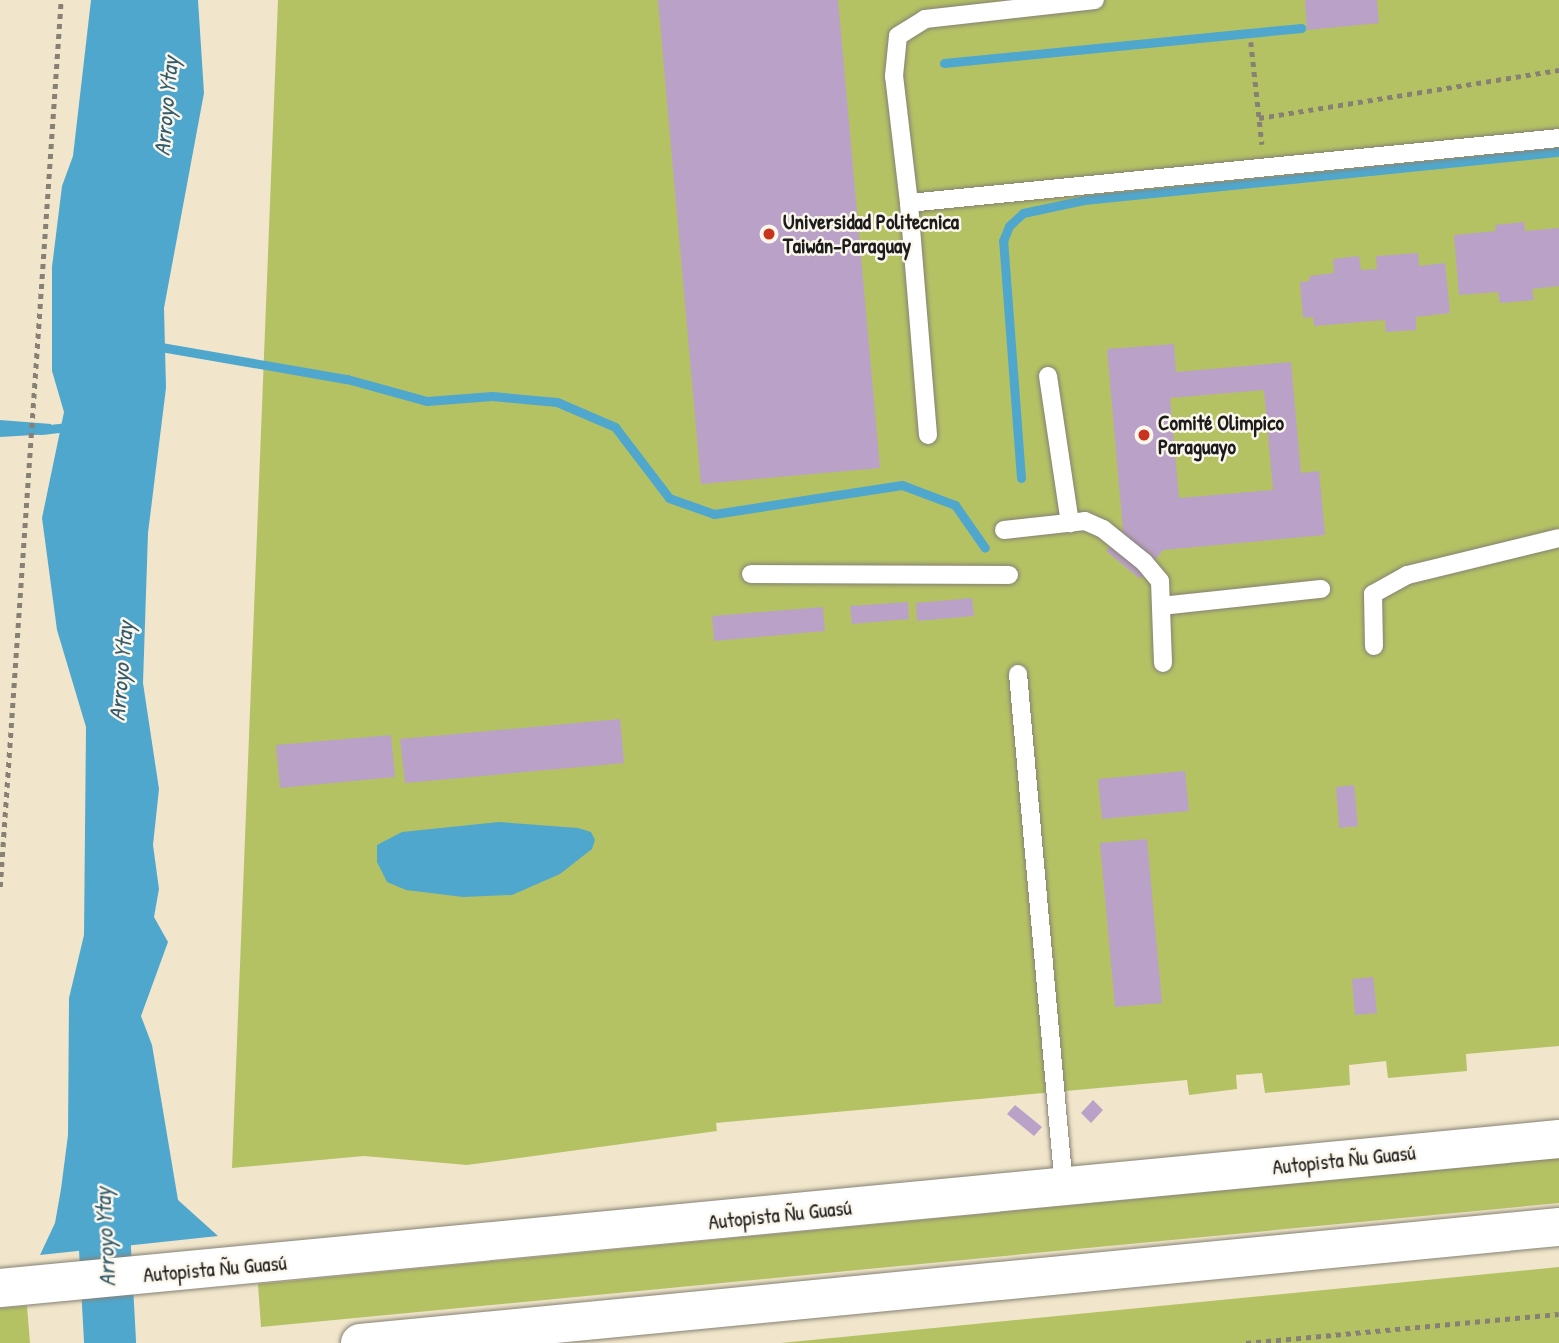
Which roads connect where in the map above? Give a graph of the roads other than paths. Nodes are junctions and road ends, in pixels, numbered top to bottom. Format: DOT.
graph roads {
  1 [pos="1095,0"];
  2 [pos="1559,138"];
  3 [pos="909,203"];
  4 [pos="1048,376"];
  5 [pos="929,435"];
  6 [pos="1070,523"];
  7 [pos="1004,530"];
  8 [pos="1559,538"];
  9 [pos="751,574"];
  10 [pos="1009,575"];
  11 [pos="1321,589"];
  12 [pos="1161,606"];
  13 [pos="1374,646"];
  14 [pos="1163,663"];
  15 [pos="1018,674"];
  16 [pos="1559,1139"];
  17 [pos="1064,1187"];
  18 [pos="1559,1227"];
  19 [pos="17,1286"];
  20 [pos="360,1343"];
  1 -- 3 [label="lane"];
  2 -- 3 [label="lane"];
  3 -- 5 [label="lane"];
  4 -- 6 [label="lane"];
  6 -- 7 [label="lane"];
  6 -- 12 [label="lane"];
  8 -- 13 [label="lane"];
  9 -- 10 [label="lane"];
  11 -- 12 [label="lane"];
  12 -- 14 [label="lane"];
  15 -- 17 [label="lane"];
  16 -- 17 [label="highway, Autopista Ñu Guasú"];
  17 -- 19 [label="highway, Autopista Ñu Guasú"];
  18 -- 20 [label="highway"];
}
